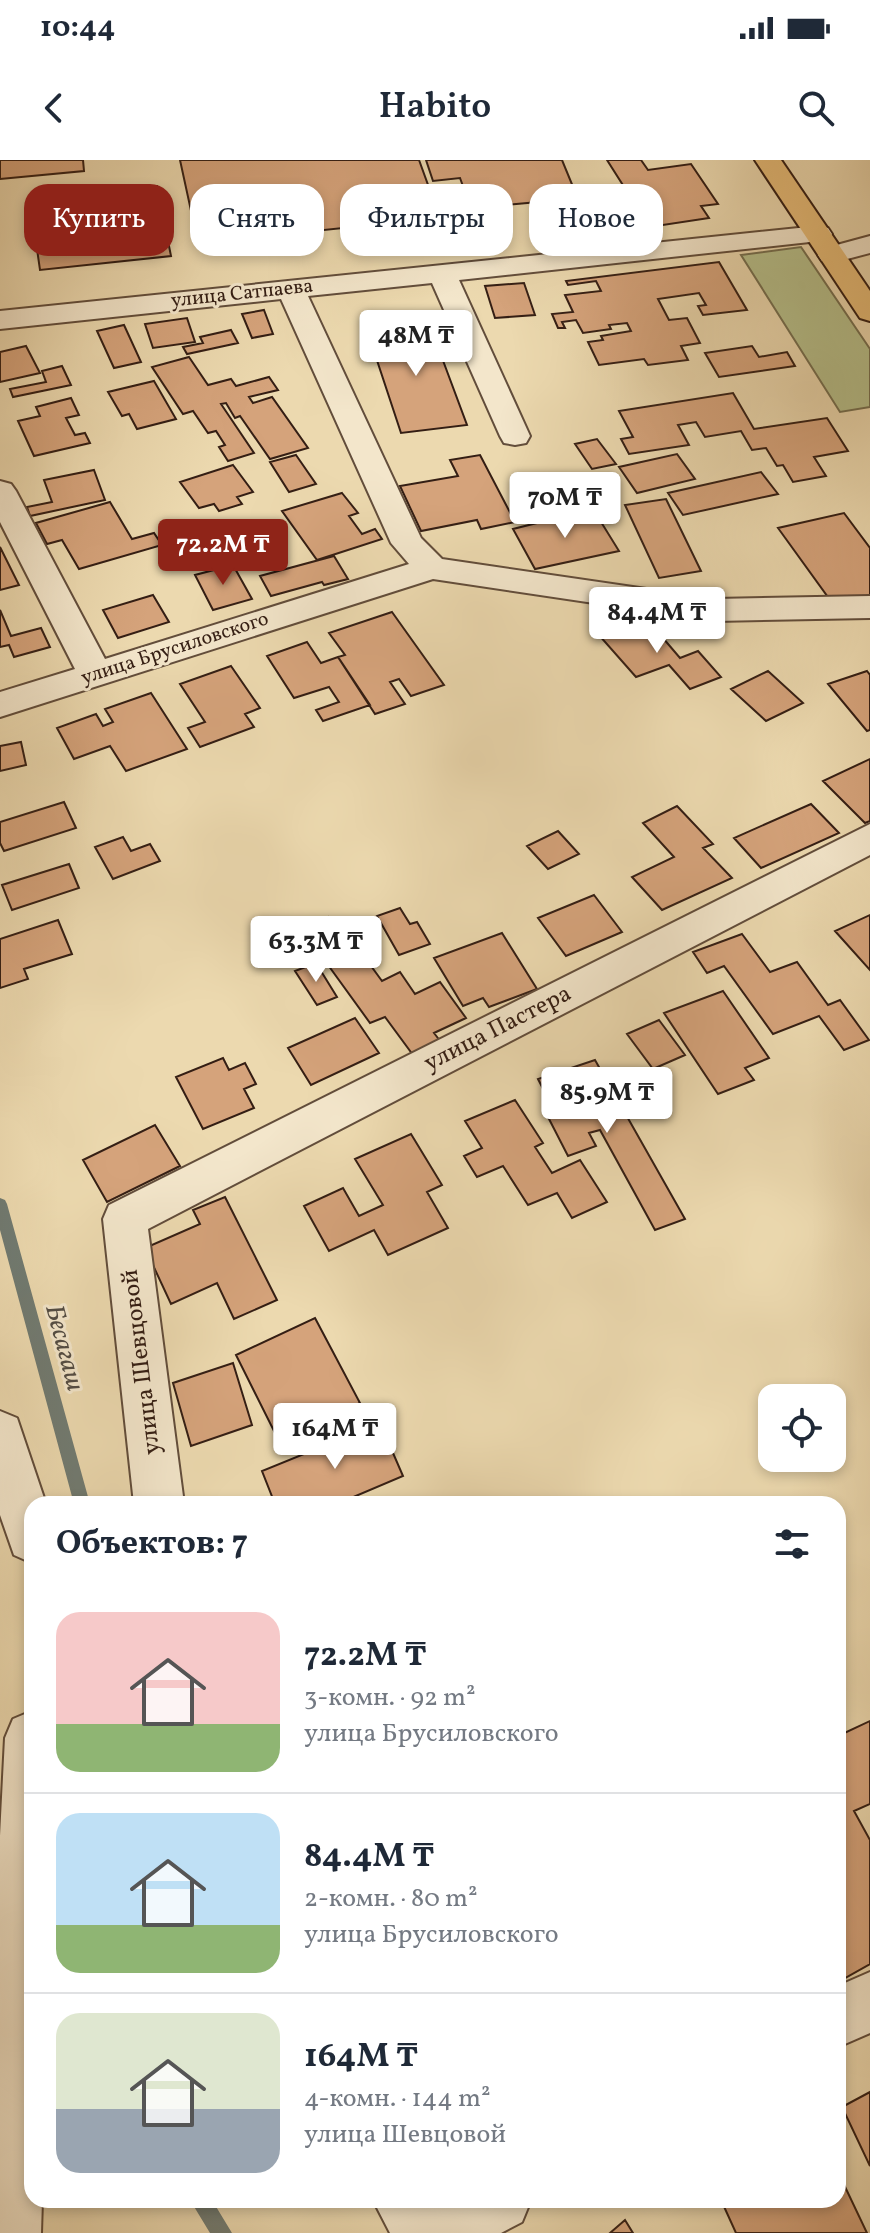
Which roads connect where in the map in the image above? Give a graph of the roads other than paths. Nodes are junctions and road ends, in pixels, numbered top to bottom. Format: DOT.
graph roads {
  1 [pos="768,160"];
  2 [pos="825,244"];
  3 [pos="870,244"];
  4 [pos="442,273"];
  5 [pos="291,289"];
  6 [pos="870,312"];
  7 [pos="0,320"];
  8 [pos="515,436"];
  9 [pos="0,491"];
  10 [pos="432,568"];
  11 [pos="870,607"];
  12 [pos="96,675"];
  13 [pos="0,705"];
  14 [pos="870,838"];
  15 [pos="125,1219"];
  16 [pos="0,1434"];
  17 [pos="158,1496"];
  18 [pos="24,1512"];
  19 [pos="24,1918"];
  20 [pos="870,2001"];
  21 [pos="846,2014"];
  22 [pos="409,2208"];
  23 [pos="485,2208"];
  24 [pos="10,2233"];
  25 [pos="426,2233"];
  26 [pos="439,2233"];
  1 -- 2 [label="main road"];
  2 -- 3 [label="street, улица Сатпаева"];
  2 -- 4 [label="street, улица Сатпаева"];
  2 -- 6 [label="main road"];
  4 -- 5 [label="street, улица Сатпаева"];
  4 -- 8 [label="street"];
  5 -- 7 [label="street, улица Сатпаева"];
  5 -- 10 [label="street"];
  9 -- 12 [label="street"];
  10 -- 11 [label="street, улица Брусиловского"];
  10 -- 12 [label="street, улица Брусиловского"];
  12 -- 13 [label="street, улица Брусиловского"];
  14 -- 15 [label="street, улица Пастера"];
  15 -- 17 [label="street, улица Шевцовой"];
  16 -- 18 [label="street"];
  19 -- 24 [label="street"];
  20 -- 21 [label="street"];
  22 -- 25 [label="street"];
  23 -- 26 [label="street"];
}
